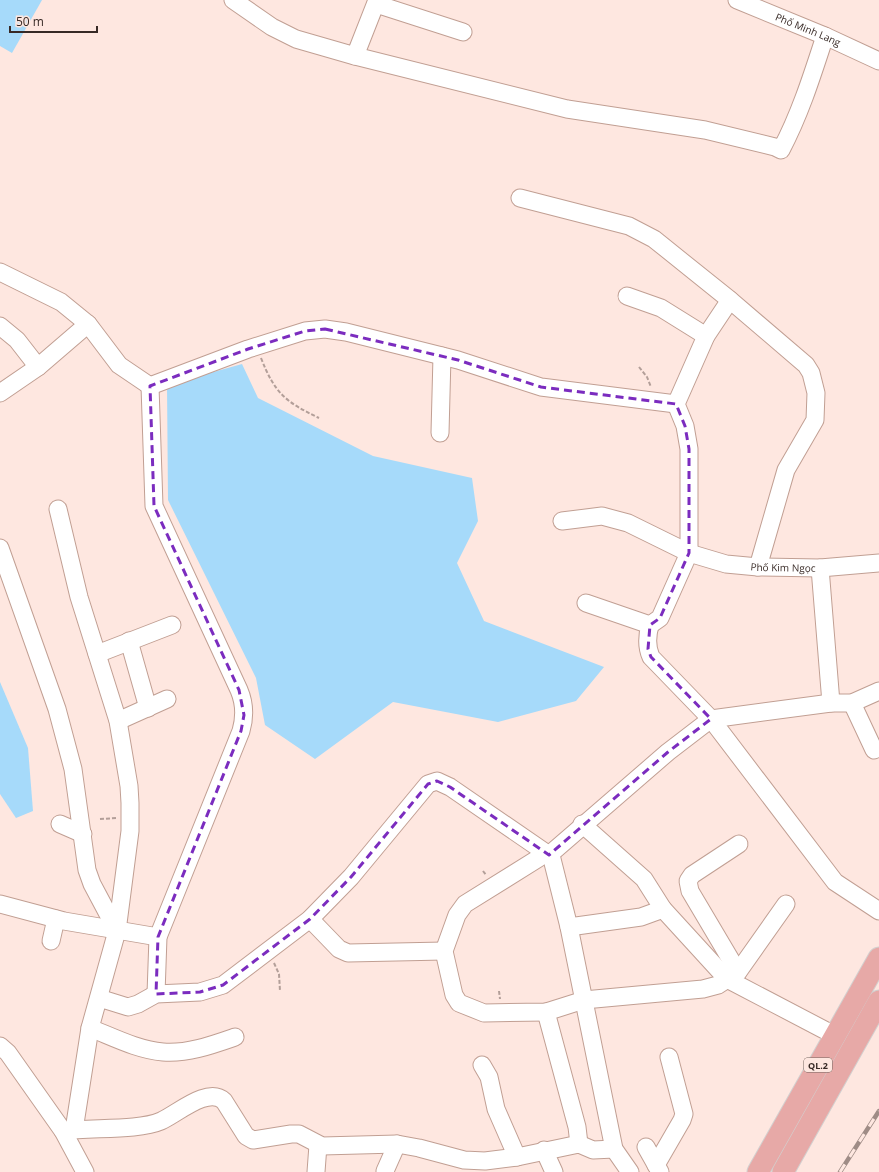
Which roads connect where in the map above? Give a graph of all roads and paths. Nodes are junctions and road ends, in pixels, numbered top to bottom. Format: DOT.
graph roads {
  1 [pos="233,0"];
  2 [pos="737,0"];
  3 [pos="376,2"];
  4 [pos="766,5"];
  5 [pos="463,32"];
  6 [pos="825,36"];
  7 [pos="355,56"];
  8 [pos="879,61"];
  9 [pos="520,198"];
  10 [pos="0,272"];
  11 [pos="626,296"];
  12 [pos="730,300"];
  13 [pos="88,324"];
  14 [pos="0,326"];
  15 [pos="706,336"];
  16 [pos="257,346"];
  17 [pos="442,356"];
  18 [pos="38,367"];
  19 [pos="639,367"];
  20 [pos="150,386"];
  21 [pos="0,393"];
  22 [pos="656,401"];
  23 [pos="676,404"];
  24 [pos="320,418"];
  25 [pos="440,433"];
  26 [pos="58,509"];
  27 [pos="562,521"];
  28 [pos="0,548"];
  29 [pos="689,553"];
  30 [pos="879,563"];
  31 [pos="758,567"];
  32 [pos="820,568"];
  33 [pos="586,603"];
  34 [pos="172,624"];
  35 [pos="650,625"];
  36 [pos="129,641"];
  37 [pos="97,654"];
  38 [pos="879,691"];
  39 [pos="167,700"];
  40 [pos="852,702"];
  41 [pos="831,703"];
  42 [pos="148,708"];
  43 [pos="711,719"];
  44 [pos="118,721"];
  45 [pos="874,750"];
  46 [pos="60,824"];
  47 [pos="582,824"];
  48 [pos="83,834"];
  49 [pos="739,844"];
  50 [pos="548,855"];
  51 [pos="0,904"];
  52 [pos="786,904"];
  53 [pos="663,909"];
  54 [pos="879,911"];
  55 [pos="56,919"];
  56 [pos="310,919"];
  57 [pos="569,927"];
  58 [pos="117,931"];
  59 [pos="158,937"];
  60 [pos="51,941"];
  61 [pos="444,951"];
  62 [pos="266,952"];
  63 [pos="879,958"];
  64 [pos="733,976"];
  65 [pos="280,991"];
  66 [pos="156,994"];
  67 [pos="99,998"];
  68 [pos="584,1000"];
  69 [pos="879,1001"];
  70 [pos="546,1012"];
  71 [pos="90,1028"];
  72 [pos="834,1036"];
  73 [pos="235,1037"];
  74 [pos="0,1046"];
  75 [pos="670,1057"];
  76 [pos="482,1065"];
  77 [pos="68,1130"];
  78 [pos="397,1144"];
  79 [pos="579,1144"];
  80 [pos="318,1145"];
  81 [pos="646,1147"];
  82 [pos="614,1149"];
  83 [pos="544,1150"];
  84 [pos="517,1157"];
  85 [pos="658,1169"];
  86 [pos="385,1171"];
  87 [pos="85,1172"];
  88 [pos="316,1172"];
  89 [pos="554,1172"];
  90 [pos="630,1172"];
  91 [pos="758,1172"];
  92 [pos="783,1172"];
  1 -- 7 [label="street"];
  2 -- 4 [label="street, Phố Minh Lang"];
  3 -- 5 [label="street"];
  3 -- 7 [label="street"];
  4 -- 6 [label="street, Phố Minh Lang"];
  6 -- 7 [label="street"];
  6 -- 8 [label="street, Phố Minh Lang"];
  9 -- 12 [label="street"];
  10 -- 13 [label="street"];
  11 -- 15 [label="street"];
  12 -- 15 [label="street"];
  12 -- 31 [label="street"];
  13 -- 18 [label="street"];
  13 -- 20 [label="street"];
  14 -- 18 [label="street"];
  15 -- 23 [label="street"];
  16 -- 17 [label="street"];
  16 -- 20 [label="street"];
  16 -- 24 [label="path"];
  17 -- 22 [label="street"];
  17 -- 25 [label="street"];
  18 -- 21 [label="street"];
  19 -- 22 [label="path"];
  20 -- 59 [label="street"];
  22 -- 23 [label="street"];
  23 -- 29 [label="street"];
  26 -- 37 [label="street"];
  27 -- 29 [label="street, Phố Kim Ngọc"];
  28 -- 48 [label="street"];
  29 -- 31 [label="street, Phố Kim Ngọc"];
  29 -- 35 [label="street"];
  30 -- 32 [label="street, Phố Kim Ngọc"];
  31 -- 32 [label="street, Phố Kim Ngọc"];
  32 -- 41 [label="street"];
  33 -- 35 [label="street"];
  34 -- 36 [label="street"];
  35 -- 43 [label="street"];
  36 -- 37 [label="street"];
  36 -- 42 [label="street"];
  37 -- 44 [label="street"];
  38 -- 40 [label="street"];
  39 -- 42 [label="street"];
  40 -- 41 [label="street"];
  40 -- 45 [label="street"];
  41 -- 43 [label="street"];
  42 -- 44 [label="street"];
  43 -- 47 [label="street"];
  43 -- 54 [label="street"];
  44 -- 58 [label="street"];
  46 -- 48 [label="street"];
  47 -- 50 [label="street"];
  47 -- 53 [label="street"];
  48 -- 58 [label="street"];
  49 -- 64 [label="street"];
  50 -- 56 [label="street"];
  50 -- 57 [label="street"];
  50 -- 61 [label="street"];
  51 -- 55 [label="street"];
  52 -- 64 [label="street"];
  53 -- 57 [label="street"];
  53 -- 64 [label="street"];
  55 -- 58 [label="street"];
  55 -- 60 [label="street"];
  56 -- 61 [label="street"];
  56 -- 62 [label="street"];
  57 -- 68 [label="street"];
  58 -- 59 [label="street"];
  58 -- 67 [label="street"];
  59 -- 66 [label="street"];
  61 -- 70 [label="street"];
  62 -- 65 [label="path"];
  62 -- 66 [label="street"];
  63 -- 72 [label="main road, QL.2"];
  64 -- 68 [label="street"];
  64 -- 72 [label="street"];
  66 -- 67 [label="street"];
  67 -- 71 [label="street"];
  68 -- 70 [label="street"];
  68 -- 82 [label="street"];
  69 -- 92 [label="main road, QL.2"];
  70 -- 79 [label="street"];
  71 -- 73 [label="street"];
  71 -- 77 [label="street"];
  72 -- 91 [label="main road, QL.2"];
  74 -- 77 [label="street"];
  75 -- 85 [label="street"];
  76 -- 84 [label="street"];
  77 -- 80 [label="street"];
  77 -- 87 [label="street"];
  78 -- 80 [label="street"];
  78 -- 84 [label="street"];
  78 -- 86 [label="street"];
  79 -- 82 [label="street"];
  79 -- 83 [label="street"];
  80 -- 88 [label="street"];
  81 -- 85 [label="street"];
  82 -- 90 [label="street"];
  83 -- 84 [label="street"];
  83 -- 89 [label="street"];
}
